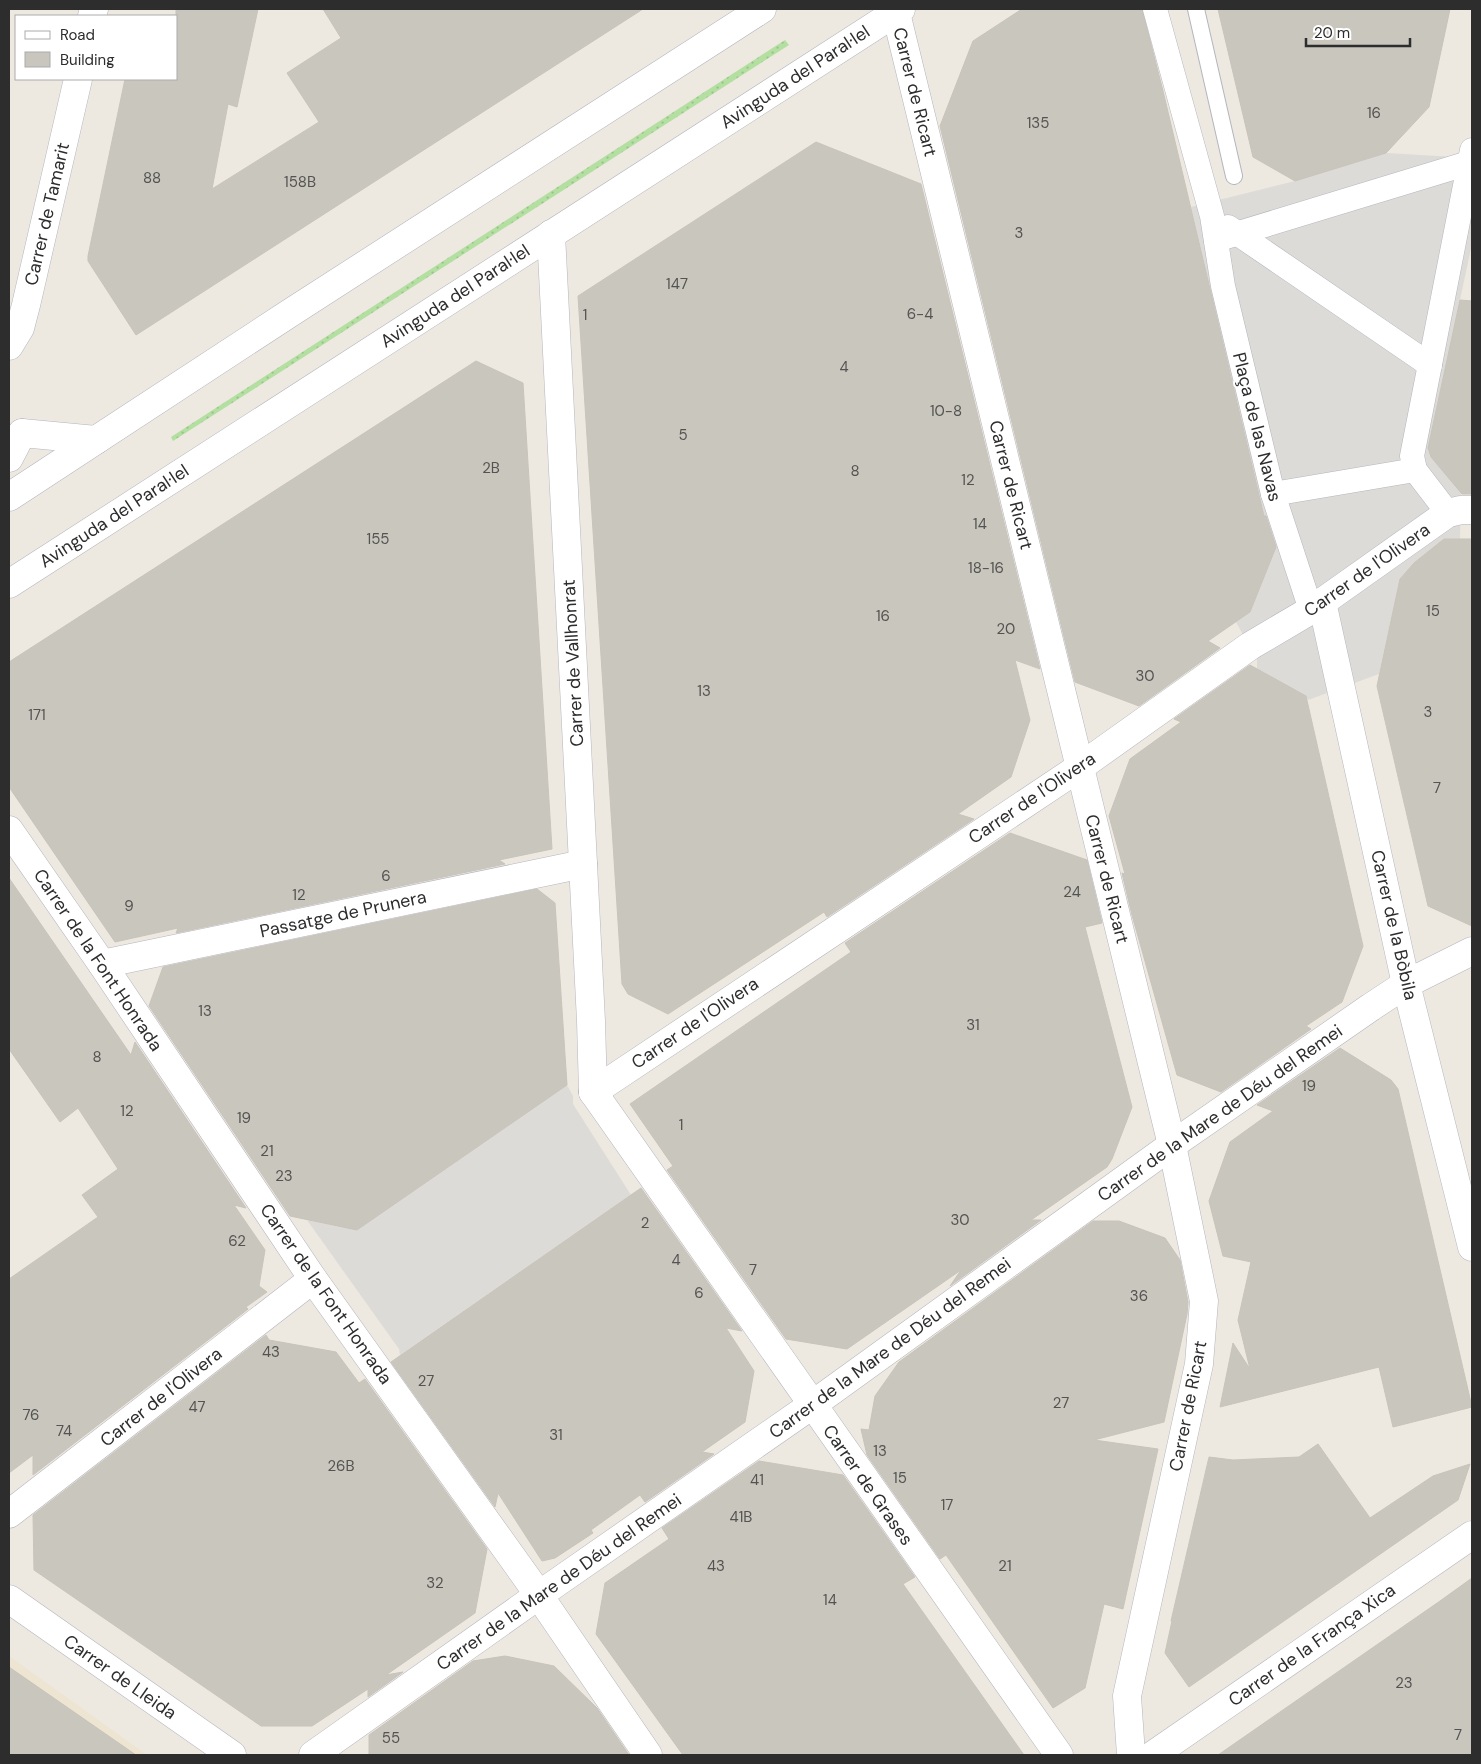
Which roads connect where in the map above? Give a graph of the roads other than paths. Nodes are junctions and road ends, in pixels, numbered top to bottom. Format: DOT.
graph roads {
  1 [pos="762,9"];
  2 [pos="1155,9"];
  3 [pos="1196,9"];
  4 [pos="897,10"];
  5 [pos="78,80"];
  6 [pos="1472,158"];
  7 [pos="1234,176"];
  8 [pos="550,234"];
  9 [pos="1227,237"];
  10 [pos="9,346"];
  11 [pos="1430,365"];
  12 [pos="15,424"];
  13 [pos="96,440"];
  14 [pos="9,458"];
  15 [pos="1416,470"];
  16 [pos="1273,494"];
  17 [pos="9,497"];
  18 [pos="1460,512"];
  19 [pos="9,584"];
  20 [pos="1316,606"];
  21 [pos="1080,767"];
  22 [pos="9,830"];
  23 [pos="583,864"];
  24 [pos="1472,951"];
  25 [pos="102,964"];
  26 [pos="1406,984"];
  27 [pos="593,1092"];
  28 [pos="1172,1145"];
  29 [pos="1472,1247"];
  30 [pos="313,1279"];
  31 [pos="812,1405"];
  32 [pos="9,1514"];
  33 [pos="1472,1535"];
  34 [pos="539,1595"];
  35 [pos="9,1599"];
  36 [pos="228,1754"];
  37 [pos="313,1755"];
  38 [pos="648,1755"];
  39 [pos="1059,1755"];
  40 [pos="1131,1755"];
  41 [pos="1153,1755"];
  1 -- 13 [label="street"];
  2 -- 9 [label="street, Plaça de las Navas"];
  3 -- 7 [label="lane"];
  4 -- 8 [label="street, Avinguda del Paral·lel"];
  4 -- 21 [label="street, Carrer de Ricart"];
  5 -- 10 [label="street, Carrer de Tamarit"];
  6 -- 9 [label="street"];
  6 -- 11 [label="street"];
  8 -- 19 [label="street, Avinguda del Paral·lel"];
  8 -- 23 [label="street, Carrer de Vallhonrat"];
  9 -- 11 [label="street"];
  9 -- 16 [label="street, Plaça de las Navas"];
  11 -- 15 [label="street"];
  12 -- 13 [label="street"];
  12 -- 14 [label="street"];
  13 -- 17 [label="street"];
  15 -- 16 [label="street"];
  15 -- 18 [label="street"];
  16 -- 20 [label="street, Plaça de las Navas"];
  18 -- 20 [label="street, Carrer de l'Olivera"];
  20 -- 21 [label="street, Carrer de l'Olivera"];
  20 -- 26 [label="street, Carrer de la Bòbila"];
  21 -- 27 [label="street, Carrer de l'Olivera"];
  21 -- 28 [label="street, Carrer de Ricart"];
  22 -- 25 [label="street, Carrer de la Font Honrada"];
  23 -- 25 [label="street, Passatge de Prunera"];
  23 -- 27 [label="street, Carrer de Vallhonrat"];
  24 -- 26 [label="street, Carrer de la Mare de Déu del Remei"];
  25 -- 30 [label="street, Carrer de la Font Honrada"];
  26 -- 28 [label="street, Carrer de la Mare de Déu del Remei"];
  26 -- 29 [label="street, Carrer de la Bòbila"];
  27 -- 31 [label="street, Carrer de Grases"];
  28 -- 31 [label="street, Carrer de la Mare de Déu del Remei"];
  28 -- 40 [label="street, Carrer de Ricart"];
  30 -- 32 [label="street, Carrer de l'Olivera"];
  30 -- 34 [label="street, Carrer de la Font Honrada"];
  31 -- 34 [label="street, Carrer de la Mare de Déu del Remei"];
  31 -- 39 [label="street, Carrer de Grases"];
  33 -- 41 [label="street, Carrer de la França Xica"];
  34 -- 37 [label="street, Carrer de la Mare de Déu del Remei"];
  34 -- 38 [label="street, Carrer de la Font Honrada"];
  35 -- 36 [label="street, Carrer de Lleida"];
}
